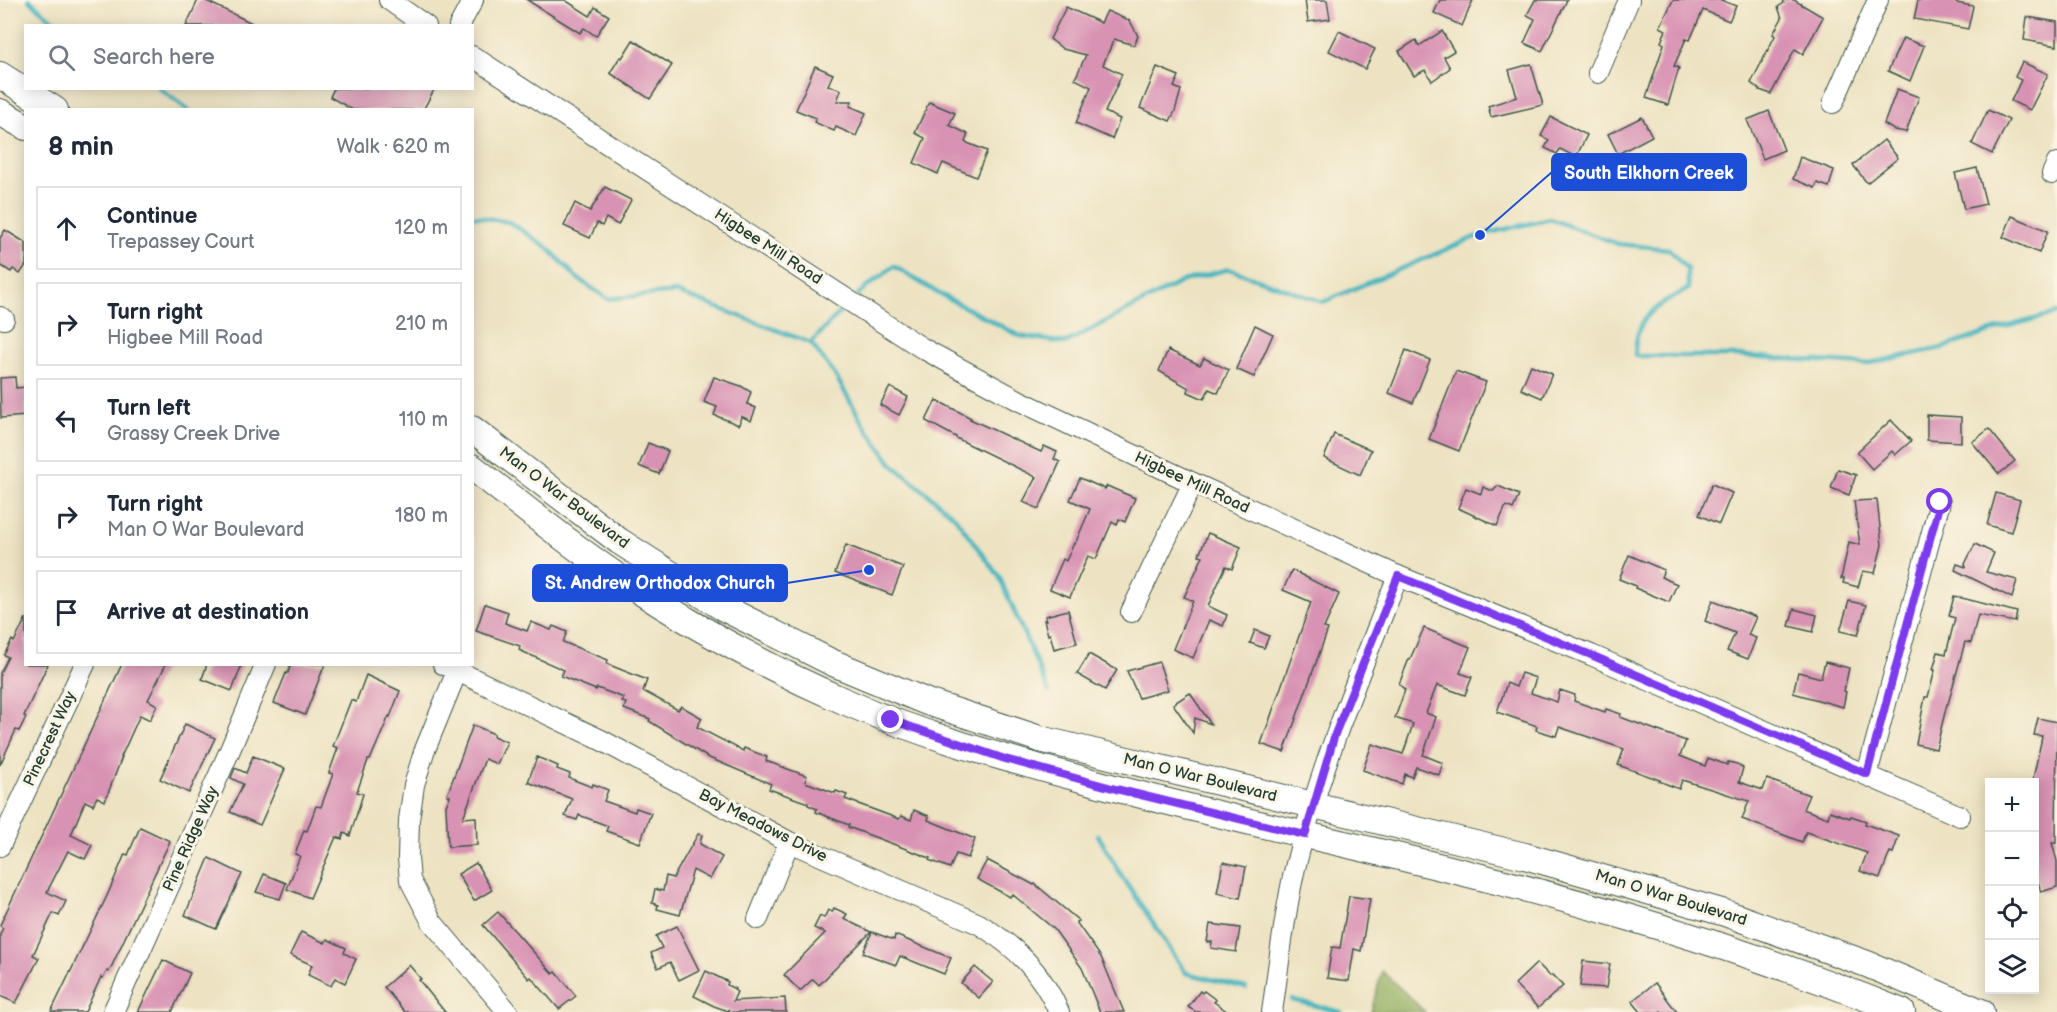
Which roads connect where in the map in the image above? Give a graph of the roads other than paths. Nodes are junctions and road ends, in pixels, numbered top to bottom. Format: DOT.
graph roads {
  1 [pos="388,0"];
  2 [pos="473,0"];
  3 [pos="1629,0"];
  4 [pos="1878,0"];
  5 [pos="423,24"];
  6 [pos="460,24"];
  7 [pos="474,57"];
  8 [pos="1598,74"];
  9 [pos="0,75"];
  10 [pos="1833,103"];
  11 [pos="52,108"];
  12 [pos="0,112"];
  13 [pos="24,126"];
  14 [pos="474,431"];
  15 [pos="474,469"];
  16 [pos="1193,483"];
  17 [pos="1940,502"];
  18 [pos="1398,576"];
  19 [pos="1131,612"];
  20 [pos="84,666"];
  21 [pos="265,666"];
  22 [pos="450,668"];
  23 [pos="1867,774"];
  24 [pos="1313,805"];
  25 [pos="1960,816"];
  26 [pos="1305,835"];
  27 [pos="789,842"];
  28 [pos="0,846"];
  29 [pos="758,919"];
  30 [pos="113,1012"];
  31 [pos="508,1012"];
  32 [pos="1059,1012"];
  33 [pos="1272,1012"];
  34 [pos="1902,1012"];
  35 [pos="1981,1012"];
  1 -- 5 [label="street"];
  2 -- 6 [label="street"];
  3 -- 8 [label="street"];
  4 -- 10 [label="street"];
  7 -- 16 [label="street, Higbee Mill Road"];
  9 -- 11 [label="main road"];
  12 -- 13 [label="main road"];
  14 -- 24 [label="main road, Man O War Boulevard"];
  15 -- 26 [label="main road, Man O War Boulevard"];
  16 -- 18 [label="street, Higbee Mill Road"];
  16 -- 19 [label="street"];
  17 -- 23 [label="street"];
  18 -- 23 [label="street, Higbee Mill Road"];
  18 -- 24 [label="street"];
  20 -- 28 [label="street, Pinecrest Way"];
  21 -- 30 [label="street, Pine Ridge Way"];
  22 -- 27 [label="street, Bay Meadows Drive"];
  22 -- 31 [label="street"];
  23 -- 25 [label="street, Higbee Mill Road"];
  24 -- 26 [label="street"];
  24 -- 35 [label="main road, Man O War Boulevard"];
  26 -- 33 [label="street"];
  26 -- 34 [label="main road, Man O War Boulevard"];
  27 -- 29 [label="street"];
  27 -- 32 [label="street, Bay Meadows Drive"];
}
